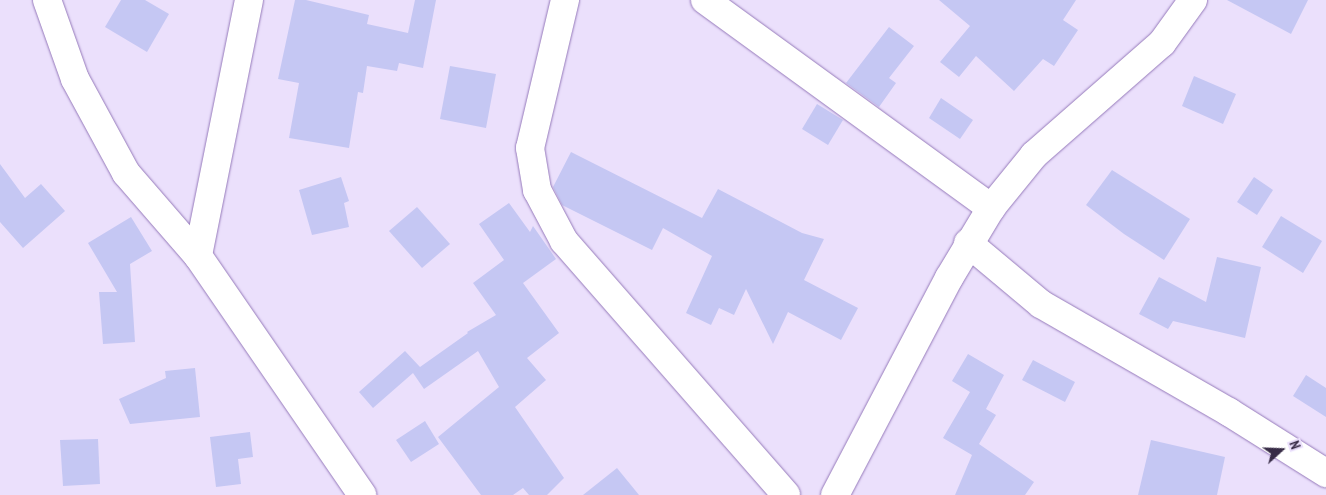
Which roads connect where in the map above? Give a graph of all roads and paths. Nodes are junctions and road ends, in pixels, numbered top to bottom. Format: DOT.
graph roads {
  1 [pos="47,0"];
  2 [pos="249,0"];
  3 [pos="564,0"];
  4 [pos="705,0"];
  5 [pos="1194,0"];
  6 [pos="991,208"];
  7 [pos="968,243"];
  8 [pos="198,256"];
  9 [pos="1326,473"];
  10 [pos="362,495"];
  11 [pos="786,495"];
  12 [pos="835,495"];
  1 -- 8 [label="street"];
  2 -- 8 [label="street"];
  3 -- 11 [label="street"];
  4 -- 6 [label="street"];
  5 -- 6 [label="street"];
  6 -- 7 [label="street"];
  7 -- 9 [label="street"];
  7 -- 12 [label="street"];
  8 -- 10 [label="street"];
}
